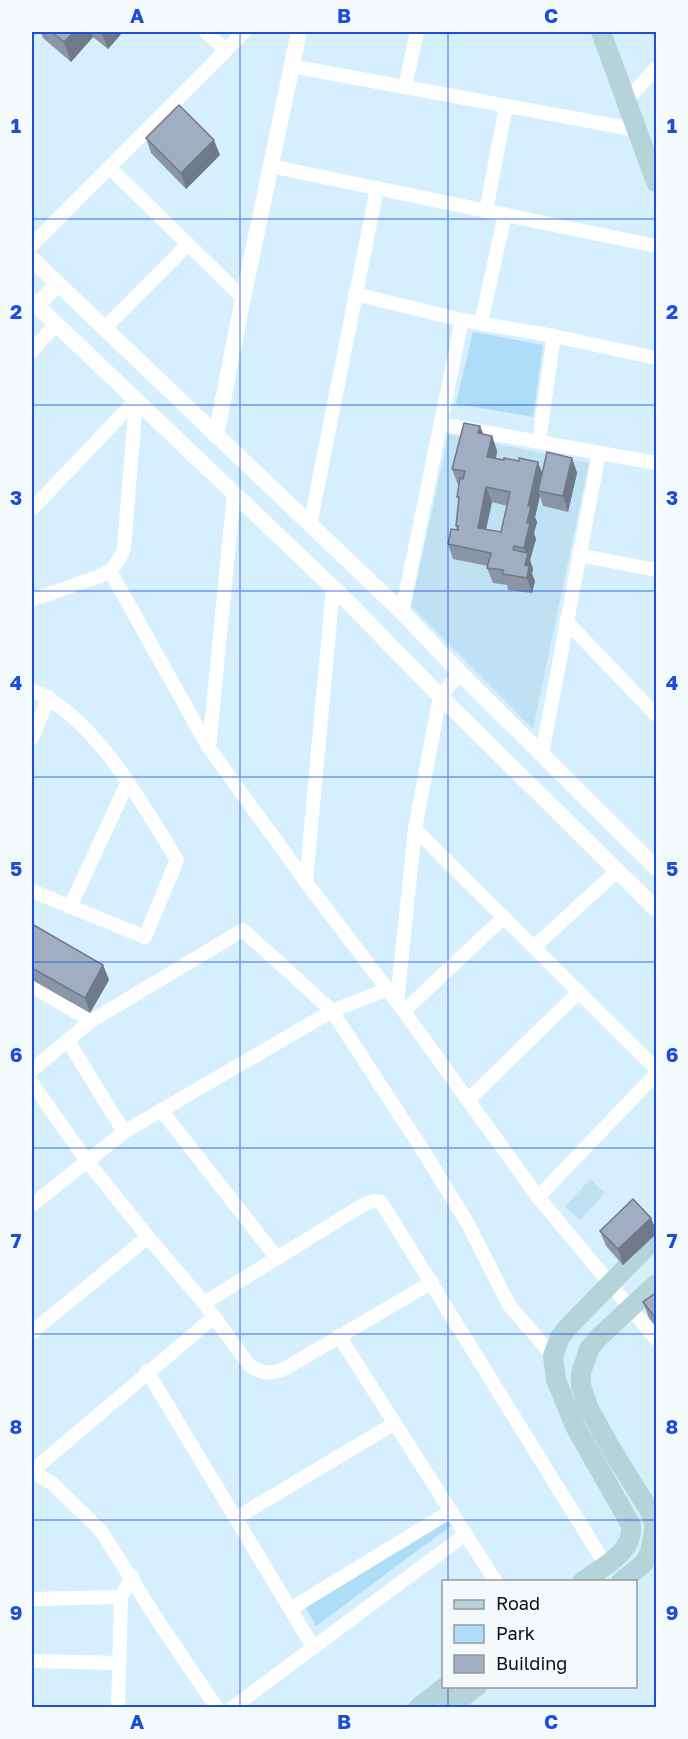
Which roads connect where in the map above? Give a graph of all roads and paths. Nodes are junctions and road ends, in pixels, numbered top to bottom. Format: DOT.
graph roads {
  1 [pos="206,32"];
  2 [pos="244,32"];
  3 [pos="299,32"];
  4 [pos="417,32"];
  5 [pos="601,32"];
  6 [pos="226,50"];
  7 [pos="291,66"];
  8 [pos="657,68"];
  9 [pos="405,87"];
  10 [pos="626,101"];
  11 [pos="506,106"];
  12 [pos="638,130"];
  13 [pos="270,166"];
  14 [pos="109,167"];
  15 [pos="657,182"];
  16 [pos="377,188"];
  17 [pos="486,211"];
  18 [pos="505,214"];
  19 [pos="188,244"];
  20 [pos="32,245"];
  21 [pos="657,246"];
  22 [pos="32,259"];
  23 [pos="57,284"];
  24 [pos="355,294"];
  25 [pos="243,298"];
  26 [pos="34,304"];
  27 [pos="462,320"];
  28 [pos="481,323"];
  29 [pos="56,324"];
  30 [pos="104,329"];
  31 [pos="554,336"];
  32 [pos="32,351"];
  33 [pos="657,358"];
  34 [pos="136,400"];
  35 [pos="440,424"];
  36 [pos="216,436"];
  37 [pos="538,441"];
  38 [pos="599,453"];
  39 [pos="657,463"];
  40 [pos="234,493"];
  41 [pos="32,510"];
  42 [pos="309,525"];
  43 [pos="579,555"];
  44 [pos="657,570"];
  45 [pos="110,571"];
  46 [pos="333,588"];
  47 [pos="32,600"];
  48 [pos="402,612"];
  49 [pos="566,621"];
  50 [pos="460,673"];
  51 [pos="32,690"];
  52 [pos="440,696"];
  53 [pos="49,697"];
  54 [pos="657,715"];
  55 [pos="32,738"];
  56 [pos="209,748"];
  57 [pos="542,754"];
  58 [pos="128,782"];
  59 [pos="415,829"];
  60 [pos="657,868"];
  61 [pos="617,871"];
  62 [pos="306,882"];
  63 [pos="32,891"];
  64 [pos="70,907"];
  65 [pos="657,909"];
  66 [pos="504,917"];
  67 [pos="534,947"];
  68 [pos="32,986"];
  69 [pos="388,990"];
  70 [pos="579,992"];
  71 [pos="400,1006"];
  72 [pos="332,1011"];
  73 [pos="91,1021"];
  74 [pos="68,1041"];
  75 [pos="657,1069"];
  76 [pos="32,1070"];
  77 [pos="657,1074"];
  78 [pos="32,1083"];
  79 [pos="468,1100"];
  80 [pos="161,1110"];
  81 [pos="124,1132"];
  82 [pos="87,1161"];
  83 [pos="538,1197"];
  84 [pos="32,1205"];
  85 [pos="148,1237"];
  86 [pos="657,1237"];
  87 [pos="278,1258"];
  88 [pos="432,1282"];
  89 [pos="657,1284"];
  90 [pos="610,1285"];
  91 [pos="204,1303"];
  92 [pos="630,1306"];
  93 [pos="214,1317"];
  94 [pos="32,1332"];
  95 [pos="339,1336"];
  96 [pos="657,1339"];
  97 [pos="554,1356"];
  98 [pos="147,1371"];
  99 [pos="395,1423"];
  100 [pos="32,1471"];
  101 [pos="451,1511"];
  102 [pos="236,1518"];
  103 [pos="466,1534"];
  104 [pos="655,1537"];
  105 [pos="631,1539"];
  106 [pos="605,1564"];
  107 [pos="132,1576"];
  108 [pos="495,1580"];
  109 [pos="583,1580"];
  110 [pos="622,1580"];
  111 [pos="121,1597"];
  112 [pos="32,1599"];
  113 [pos="290,1609"];
  114 [pos="313,1647"];
  115 [pos="32,1661"];
  116 [pos="120,1663"];
  117 [pos="443,1688"];
  118 [pos="474,1688"];
  119 [pos="118,1707"];
  120 [pos="217,1707"];
  121 [pos="232,1707"];
  122 [pos="418,1707"];
  123 [pos="449,1707"];
  1 -- 6 [label="street"];
  2 -- 6 [label="street"];
  3 -- 7 [label="street"];
  4 -- 9 [label="street"];
  5 -- 10 [label="main road"];
  6 -- 14 [label="street"];
  7 -- 9 [label="street"];
  7 -- 13 [label="street"];
  8 -- 10 [label="street"];
  9 -- 11 [label="street"];
  10 -- 12 [label="main road"];
  11 -- 12 [label="street"];
  11 -- 17 [label="street"];
  12 -- 15 [label="main road"];
  13 -- 16 [label="street"];
  13 -- 25 [label="street"];
  14 -- 19 [label="street"];
  14 -- 20 [label="street"];
  16 -- 17 [label="street"];
  16 -- 24 [label="street"];
  17 -- 18 [label="street"];
  18 -- 21 [label="street"];
  18 -- 28 [label="street"];
  19 -- 25 [label="street"];
  19 -- 30 [label="street"];
  22 -- 23 [label="street"];
  23 -- 26 [label="street"];
  23 -- 30 [label="street"];
  24 -- 27 [label="street"];
  24 -- 42 [label="street"];
  25 -- 36 [label="street"];
  26 -- 29 [label="street"];
  27 -- 28 [label="street"];
  27 -- 35 [label="street"];
  28 -- 31 [label="street"];
  29 -- 32 [label="street"];
  29 -- 34 [label="street"];
  30 -- 36 [label="street"];
  31 -- 33 [label="street"];
  31 -- 37 [label="street"];
  34 -- 40 [label="street"];
  34 -- 41 [label="street"];
  34 -- 45 [label="street"];
  35 -- 37 [label="street"];
  35 -- 48 [label="street"];
  36 -- 42 [label="street"];
  37 -- 38 [label="street"];
  38 -- 39 [label="street"];
  38 -- 43 [label="street"];
  40 -- 46 [label="street"];
  40 -- 56 [label="street"];
  42 -- 48 [label="street"];
  43 -- 44 [label="street"];
  43 -- 49 [label="street"];
  45 -- 47 [label="street"];
  45 -- 56 [label="street"];
  46 -- 52 [label="street"];
  46 -- 62 [label="street"];
  48 -- 50 [label="street"];
  49 -- 54 [label="street"];
  49 -- 57 [label="street"];
  50 -- 52 [label="street"];
  50 -- 57 [label="street"];
  51 -- 53 [label="street"];
  52 -- 59 [label="street"];
  52 -- 61 [label="street"];
  53 -- 55 [label="street"];
  53 -- 58 [label="street"];
  56 -- 62 [label="street"];
  57 -- 60 [label="street"];
  58 -- 64 [label="street"];
  58 -- 64 [label="street"];
  59 -- 66 [label="street"];
  59 -- 71 [label="street"];
  61 -- 65 [label="street"];
  61 -- 67 [label="street"];
  62 -- 69 [label="street"];
  63 -- 64 [label="street"];
  66 -- 67 [label="street"];
  66 -- 71 [label="street"];
  67 -- 70 [label="street"];
  68 -- 73 [label="street"];
  69 -- 71 [label="street"];
  69 -- 72 [label="street"];
  70 -- 75 [label="street"];
  70 -- 79 [label="street"];
  71 -- 79 [label="street"];
  72 -- 73 [label="street"];
  72 -- 80 [label="street"];
  72 -- 97 [label="street"];
  73 -- 74 [label="street"];
  74 -- 76 [label="street"];
  74 -- 81 [label="street"];
  77 -- 83 [label="street"];
  78 -- 82 [label="street"];
  79 -- 83 [label="street"];
  80 -- 81 [label="street"];
  80 -- 87 [label="street"];
  81 -- 82 [label="street"];
  82 -- 84 [label="street"];
  82 -- 85 [label="street"];
  83 -- 90 [label="street"];
  85 -- 91 [label="street"];
  85 -- 94 [label="street"];
  86 -- 90 [label="main road"];
  87 -- 88 [label="street"];
  87 -- 91 [label="street"];
  88 -- 95 [label="street"];
  88 -- 106 [label="street"];
  89 -- 92 [label="main road"];
  90 -- 92 [label="street"];
  90 -- 97 [label="main road"];
  91 -- 93 [label="street"];
  92 -- 96 [label="street"];
  92 -- 104 [label="main road"];
  93 -- 95 [label="street"];
  93 -- 98 [label="street"];
  95 -- 99 [label="street"];
  97 -- 105 [label="main road"];
  98 -- 100 [label="street"];
  98 -- 102 [label="street"];
  99 -- 101 [label="street"];
  99 -- 102 [label="street"];
  100 -- 107 [label="street"];
  101 -- 103 [label="street"];
  101 -- 113 [label="street"];
  102 -- 113 [label="street"];
  103 -- 108 [label="street"];
  103 -- 114 [label="street"];
  104 -- 105 [label="main road"];
  104 -- 110 [label="main road"];
  105 -- 106 [label="main road"];
  106 -- 109 [label="main road"];
  107 -- 111 [label="street"];
  107 -- 120 [label="street"];
  111 -- 112 [label="street"];
  111 -- 116 [label="street"];
  113 -- 114 [label="street"];
  114 -- 121 [label="street"];
  115 -- 116 [label="street"];
  116 -- 119 [label="street"];
  117 -- 122 [label="main road"];
  118 -- 123 [label="main road"];
}
